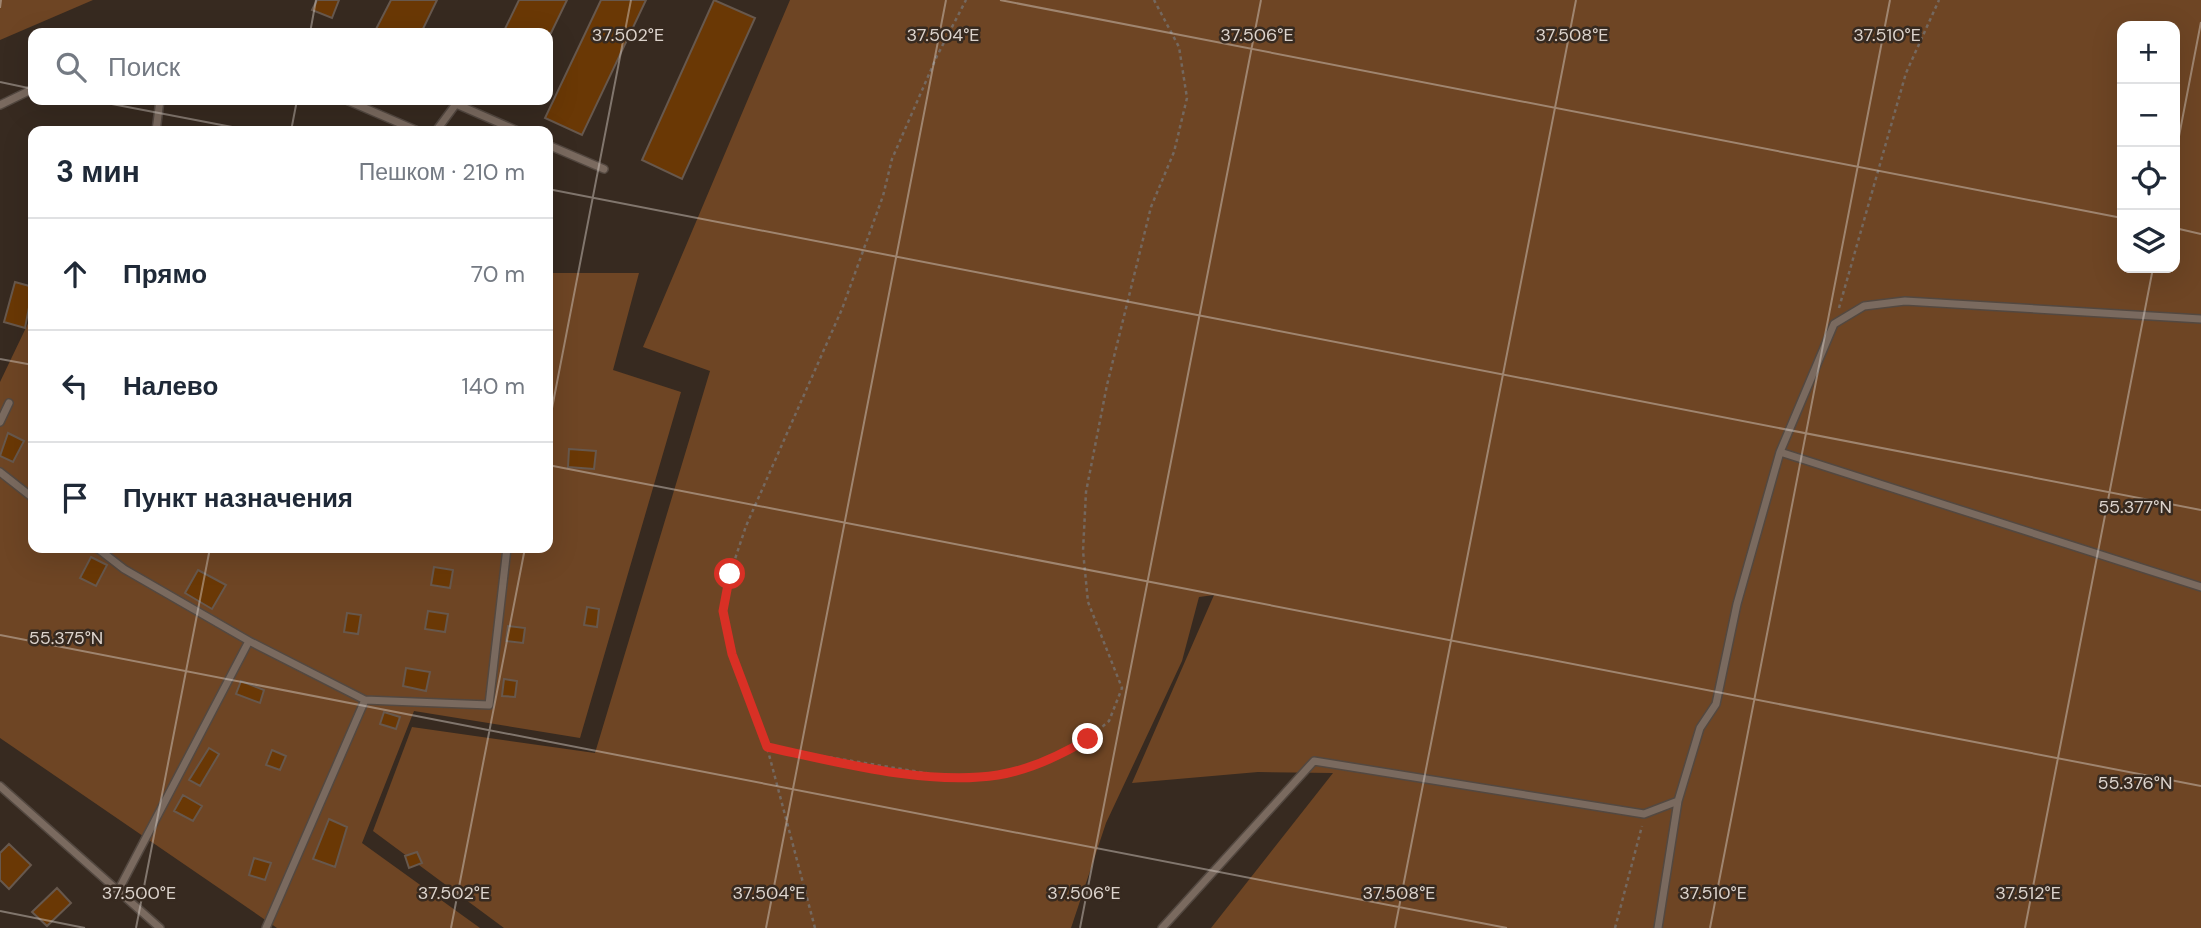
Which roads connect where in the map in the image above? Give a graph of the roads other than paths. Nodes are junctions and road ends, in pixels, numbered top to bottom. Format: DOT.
graph roads {
  1 [pos="28,91"];
  2 [pos="0,105"];
  3 [pos="159,105"];
  4 [pos="357,105"];
  5 [pos="455,105"];
  6 [pos="458,105"];
  7 [pos="157,126"];
  8 [pos="406,126"];
  9 [pos="440,126"];
  10 [pos="507,126"];
  11 [pos="553,147"];
  12 [pos="604,169"];
  13 [pos="2201,319"];
  14 [pos="9,403"];
  15 [pos="0,422"];
  16 [pos="1780,452"];
  17 [pos="0,472"];
  18 [pos="28,494"];
  19 [pos="103,553"];
  20 [pos="506,553"];
  21 [pos="2201,587"];
  22 [pos="249,641"];
  23 [pos="365,700"];
  24 [pos="0,786"];
  25 [pos="1678,801"];
  26 [pos="118,891"];
  27 [pos="160,928"];
  28 [pos="266,928"];
  29 [pos="1162,928"];
  30 [pos="1658,928"];
  1 -- 2 [label="lane"];
  3 -- 7 [label="lane"];
  4 -- 8 [label="lane"];
  5 -- 9 [label="lane"];
  6 -- 10 [label="lane"];
  11 -- 12 [label="lane"];
  13 -- 16 [label="lane"];
  14 -- 15 [label="lane"];
  16 -- 21 [label="lane"];
  16 -- 25 [label="lane"];
  17 -- 18 [label="lane"];
  19 -- 22 [label="lane"];
  20 -- 23 [label="lane"];
  22 -- 23 [label="lane"];
  22 -- 26 [label="lane"];
  23 -- 28 [label="lane"];
  24 -- 26 [label="lane"];
  25 -- 29 [label="lane"];
  25 -- 30 [label="lane"];
  26 -- 27 [label="lane"];
}
